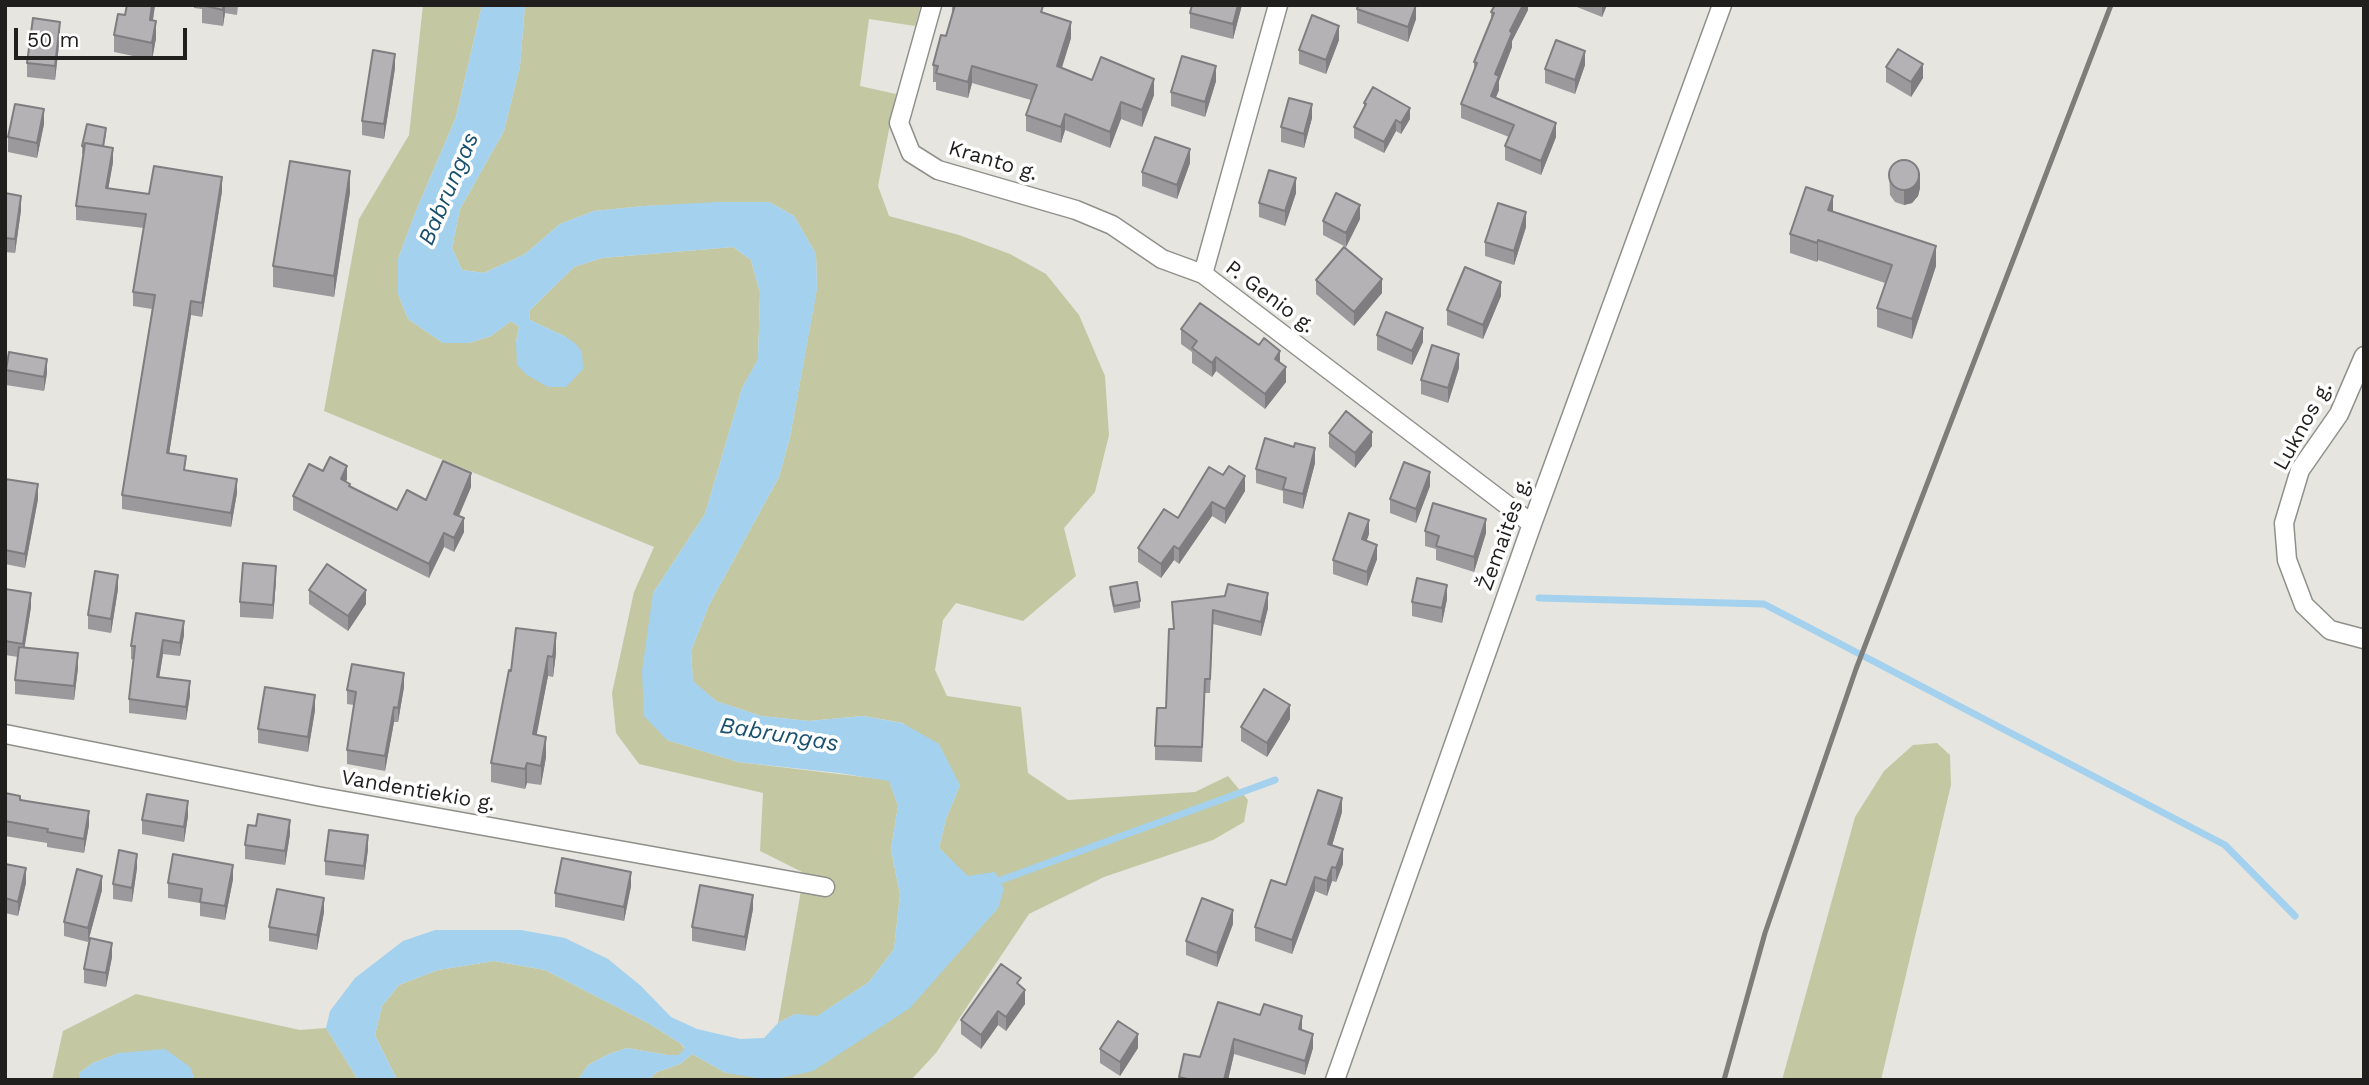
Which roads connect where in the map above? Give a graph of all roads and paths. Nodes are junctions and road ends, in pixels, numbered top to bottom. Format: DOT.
graph roads {
  1 [pos="932,5"];
  2 [pos="1278,5"];
  3 [pos="1722,5"];
  4 [pos="1203,274"];
  5 [pos="2364,356"];
  6 [pos="1532,524"];
  7 [pos="2364,639"];
  8 [pos="5,734"];
  9 [pos="825,887"];
  10 [pos="1335,1080"];
  1 -- 4 [label="street, Kranto g."];
  2 -- 4 [label="street, P. Genio g."];
  3 -- 6 [label="street, Žemaitės g."];
  4 -- 6 [label="street, P. Genio g."];
  5 -- 7 [label="street, Luknos g."];
  6 -- 10 [label="street, Žemaitės g."];
  8 -- 9 [label="street, Vandentiekio g."];
}
